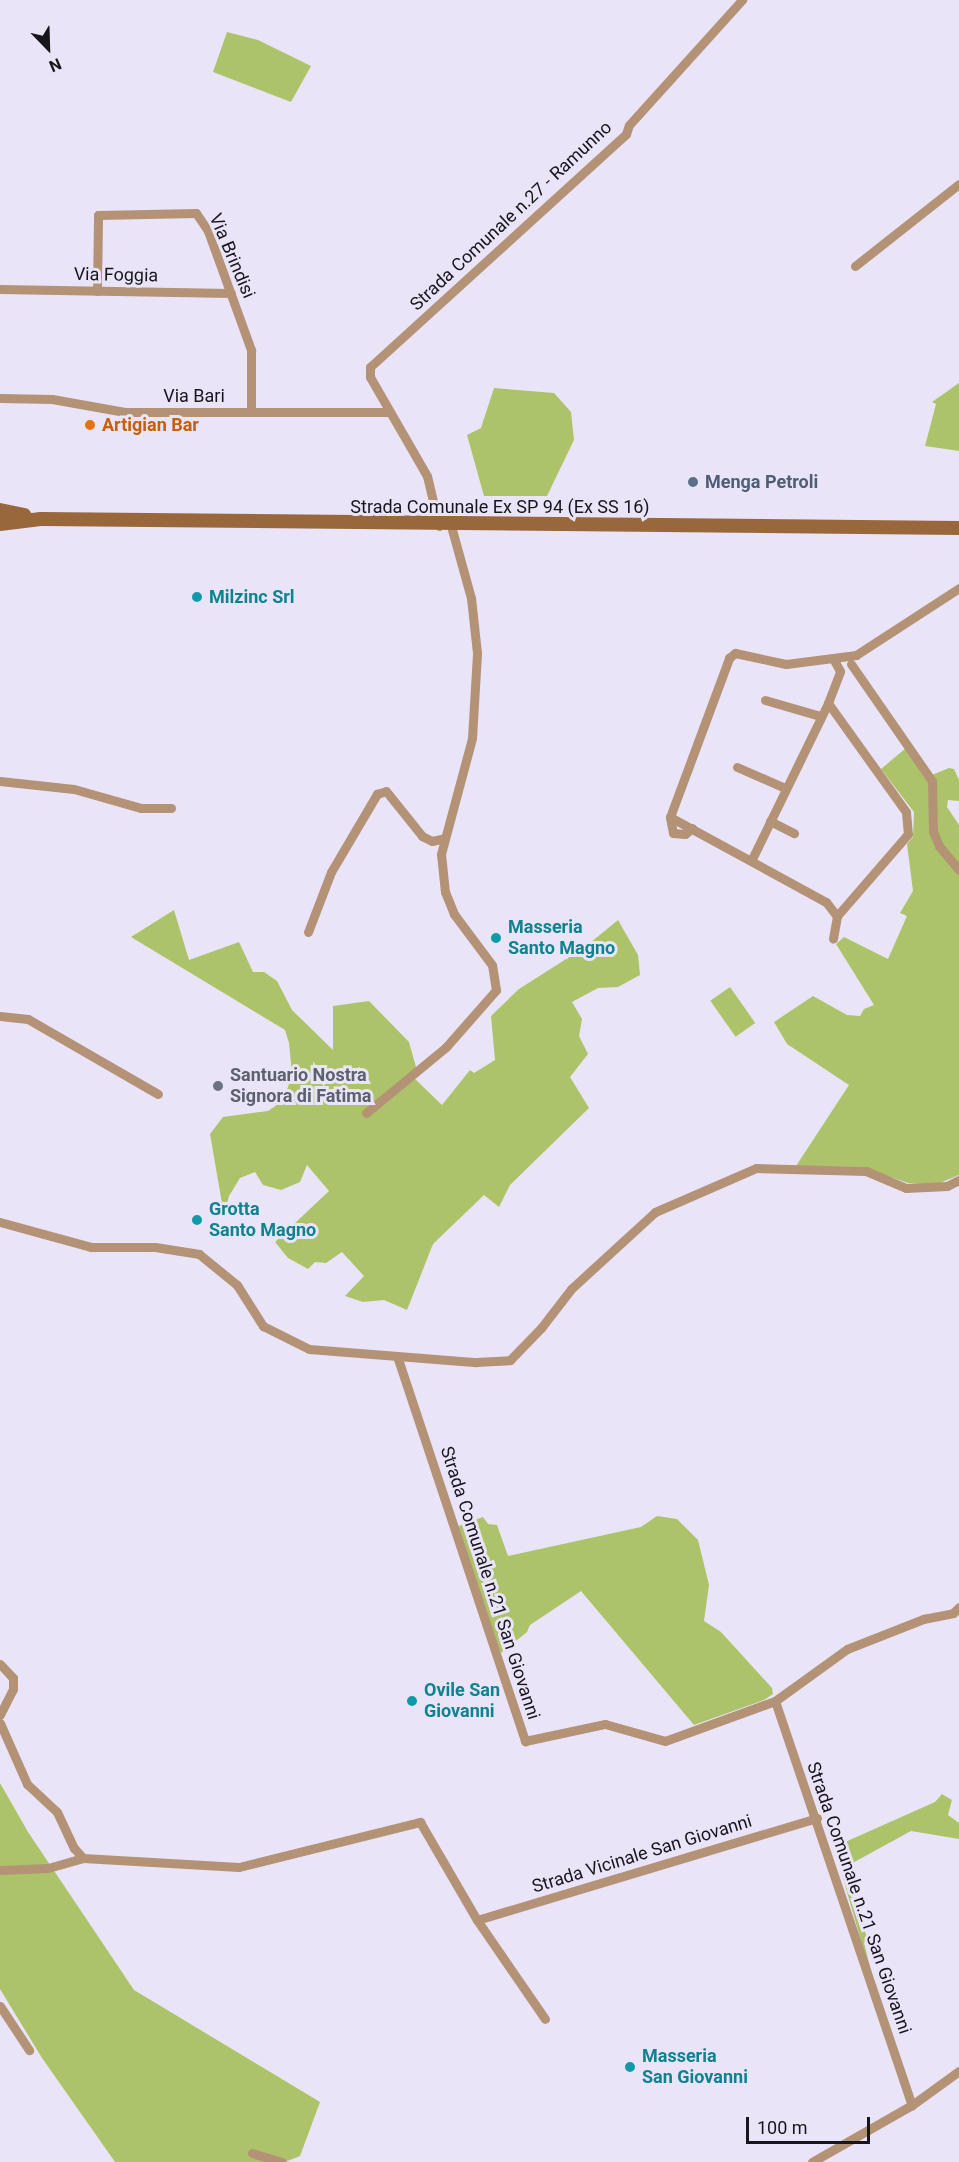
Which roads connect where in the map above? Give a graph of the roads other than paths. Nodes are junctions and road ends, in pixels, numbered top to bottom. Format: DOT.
graph roads {
  1 [pos="742,0"];
  2 [pos="959,184"];
  3 [pos="855,266"];
  4 [pos="0,289"];
  5 [pos="97,291"];
  6 [pos="231,293"];
  7 [pos="0,398"];
  8 [pos="251,412"];
  9 [pos="389,412"];
  10 [pos="0,510"];
  11 [pos="41,519"];
  12 [pos="0,524"];
  13 [pos="445,526"];
  14 [pos="959,528"];
  15 [pos="959,588"];
  16 [pos="856,655"];
  17 [pos="834,660"];
  18 [pos="851,664"];
  19 [pos="840,671"];
  20 [pos="765,700"];
  21 [pos="828,703"];
  22 [pos="820,716"];
  23 [pos="737,767"];
  24 [pos="0,781"];
  25 [pos="785,788"];
  26 [pos="171,808"];
  27 [pos="770,821"];
  28 [pos="794,833"];
  29 [pos="445,838"];
  30 [pos="752,858"];
  31 [pos="959,870"];
  32 [pos="837,916"];
  33 [pos="308,932"];
  34 [pos="833,939"];
  35 [pos="0,1016"];
  36 [pos="158,1094"];
  37 [pos="366,1113"];
  38 [pos="959,1180"];
  39 [pos="0,1222"];
  40 [pos="398,1359"];
  41 [pos="959,1608"];
  42 [pos="0,1664"];
  43 [pos="775,1701"];
  44 [pos="0,1715"];
  45 [pos="0,1723"];
  46 [pos="817,1818"];
  47 [pos="83,1858"];
  48 [pos="0,1870"];
  49 [pos="477,1920"];
  50 [pos="0,2006"];
  51 [pos="545,2019"];
  52 [pos="29,2050"];
  53 [pos="959,2071"];
  54 [pos="912,2105"];
  55 [pos="252,2153"];
  56 [pos="282,2162"];
  57 [pos="812,2162"];
  1 -- 9 [label="street, Strada Comunale n.27 - Ramunno"];
  2 -- 3 [label="street"];
  4 -- 5 [label="street, Via Foggia"];
  5 -- 6 [label="street, Via Foggia"];
  5 -- 6 [label="street, Via Brindisi"];
  6 -- 8 [label="street, Via Brindisi"];
  7 -- 8 [label="street, Via Bari"];
  8 -- 9 [label="street, Via Bari"];
  9 -- 13 [label="street"];
  10 -- 11 [label="main road, Strada Comunale Ex SP 94 (Ex SS 16)"];
  11 -- 12 [label="main road, Strada Comunale Ex SP 94 (Ex SS 16)"];
  11 -- 13 [label="main road, Strada Comunale Ex SP 94 (Ex SS 16)"];
  13 -- 14 [label="main road, Strada Comunale Ex SP 94 (Ex SS 16)"];
  13 -- 29 [label="street"];
  15 -- 16 [label="street"];
  16 -- 17 [label="street"];
  16 -- 18 [label="street"];
  17 -- 19 [label="street"];
  17 -- 30 [label="street"];
  18 -- 19 [label="street"];
  18 -- 31 [label="street"];
  19 -- 21 [label="street"];
  20 -- 22 [label="street"];
  21 -- 22 [label="street"];
  21 -- 32 [label="street"];
  22 -- 25 [label="street"];
  23 -- 25 [label="street"];
  24 -- 26 [label="street"];
  25 -- 27 [label="street"];
  27 -- 28 [label="street"];
  27 -- 30 [label="street"];
  29 -- 33 [label="street"];
  29 -- 37 [label="street"];
  30 -- 32 [label="street"];
  32 -- 34 [label="street"];
  35 -- 36 [label="street"];
  38 -- 40 [label="street"];
  39 -- 40 [label="street"];
  40 -- 43 [label="street, Strada Comunale n.21 San Giovanni"];
  41 -- 43 [label="street, Strada Comunale n.21 San Giovanni"];
  42 -- 44 [label="street"];
  43 -- 46 [label="street, Strada Comunale n.21 San Giovanni"];
  45 -- 47 [label="street"];
  46 -- 49 [label="street, Strada Vicinale San Giovanni"];
  46 -- 54 [label="street, Strada Comunale n.21 San Giovanni"];
  47 -- 48 [label="street"];
  47 -- 49 [label="street"];
  49 -- 51 [label="street"];
  50 -- 52 [label="street"];
  53 -- 54 [label="street"];
  54 -- 57 [label="street"];
  55 -- 56 [label="street"];
}
